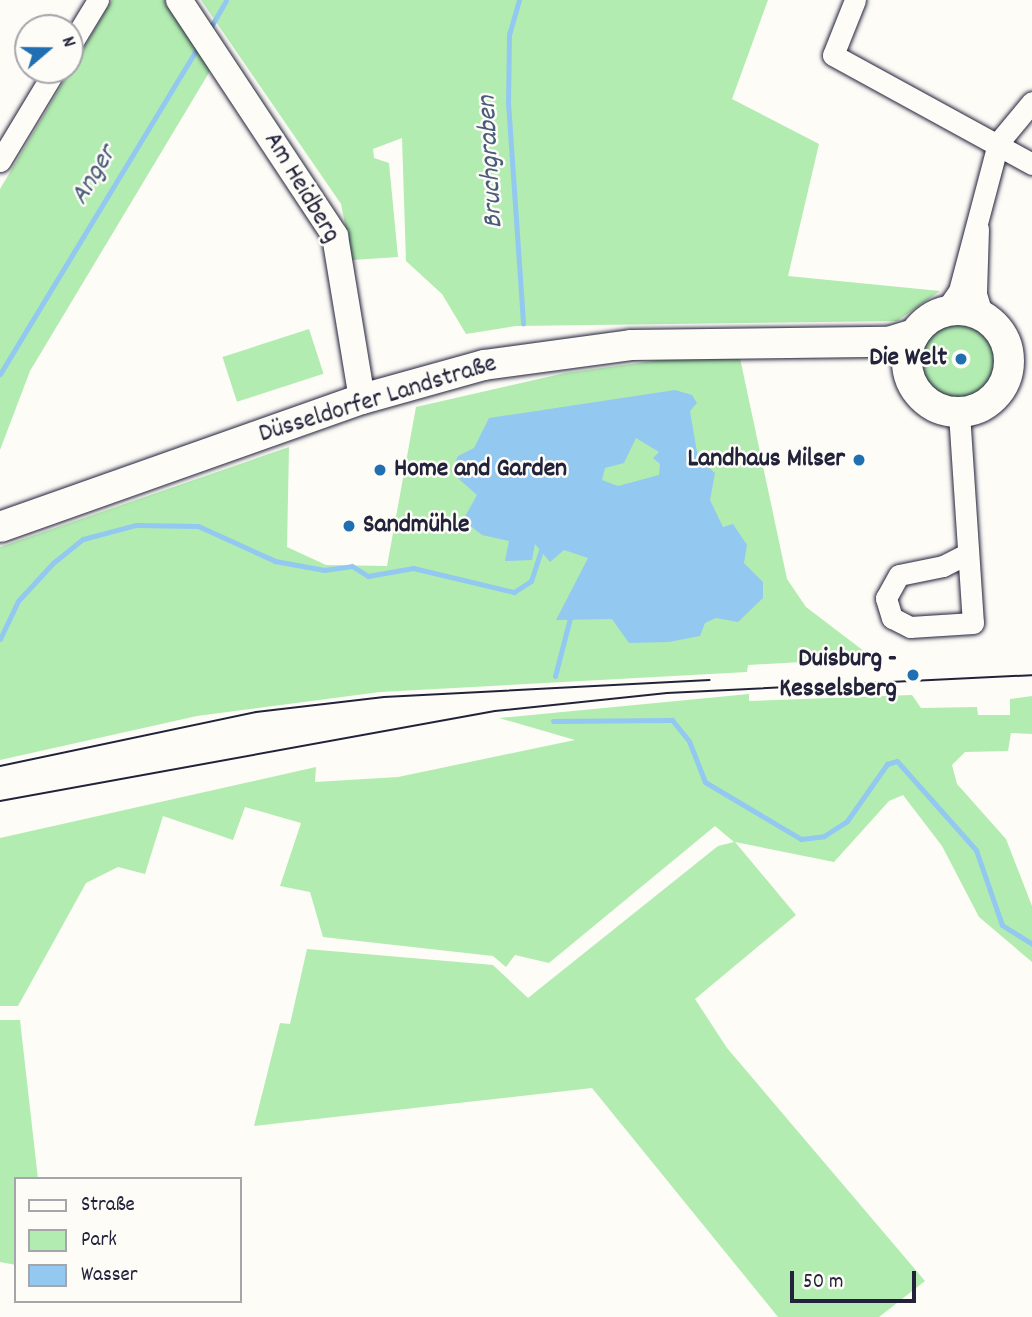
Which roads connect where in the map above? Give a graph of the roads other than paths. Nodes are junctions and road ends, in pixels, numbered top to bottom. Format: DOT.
graph roads {
  1 [pos="98,0"];
  2 [pos="179,0"];
  3 [pos="855,0"];
  4 [pos="84,23"];
  5 [pos="47,84"];
  6 [pos="1032,102"];
  7 [pos="998,143"];
  8 [pos="0,161"];
  9 [pos="1032,164"];
  10 [pos="978,222"];
  11 [pos="945,312"];
  12 [pos="983,317"];
  13 [pos="915,334"];
  14 [pos="812,344"];
  15 [pos="1020,355"];
  16 [pos="908,374"];
  17 [pos="1032,379"];
  18 [pos="1000,390"];
  19 [pos="362,399"];
  20 [pos="959,413"];
  21 [pos="0,527"];
  22 [pos="968,553"];
  1 -- 4 [label="street"];
  2 -- 19 [label="street, Am Heidberg"];
  3 -- 7 [label="street"];
  5 -- 8 [label="street"];
  6 -- 7 [label="street"];
  7 -- 9 [label="street"];
  7 -- 10 [label="street"];
  10 -- 11 [label="street"];
  10 -- 12 [label="street"];
  11 -- 12 [label="main road"];
  11 -- 13 [label="main road"];
  12 -- 15 [label="main road"];
  13 -- 14 [label="main road, Düsseldorfer Landstraße"];
  13 -- 16 [label="main road"];
  14 -- 16 [label="main road, Düsseldorfer Landstraße"];
  14 -- 19 [label="main road, Düsseldorfer Landstraße"];
  15 -- 18 [label="main road"];
  16 -- 20 [label="main road"];
  17 -- 18 [label="main road"];
  18 -- 20 [label="main road"];
  19 -- 21 [label="main road, Düsseldorfer Landstraße"];
  20 -- 22 [label="street"];
  22 -- 22 [label="street"];
}
